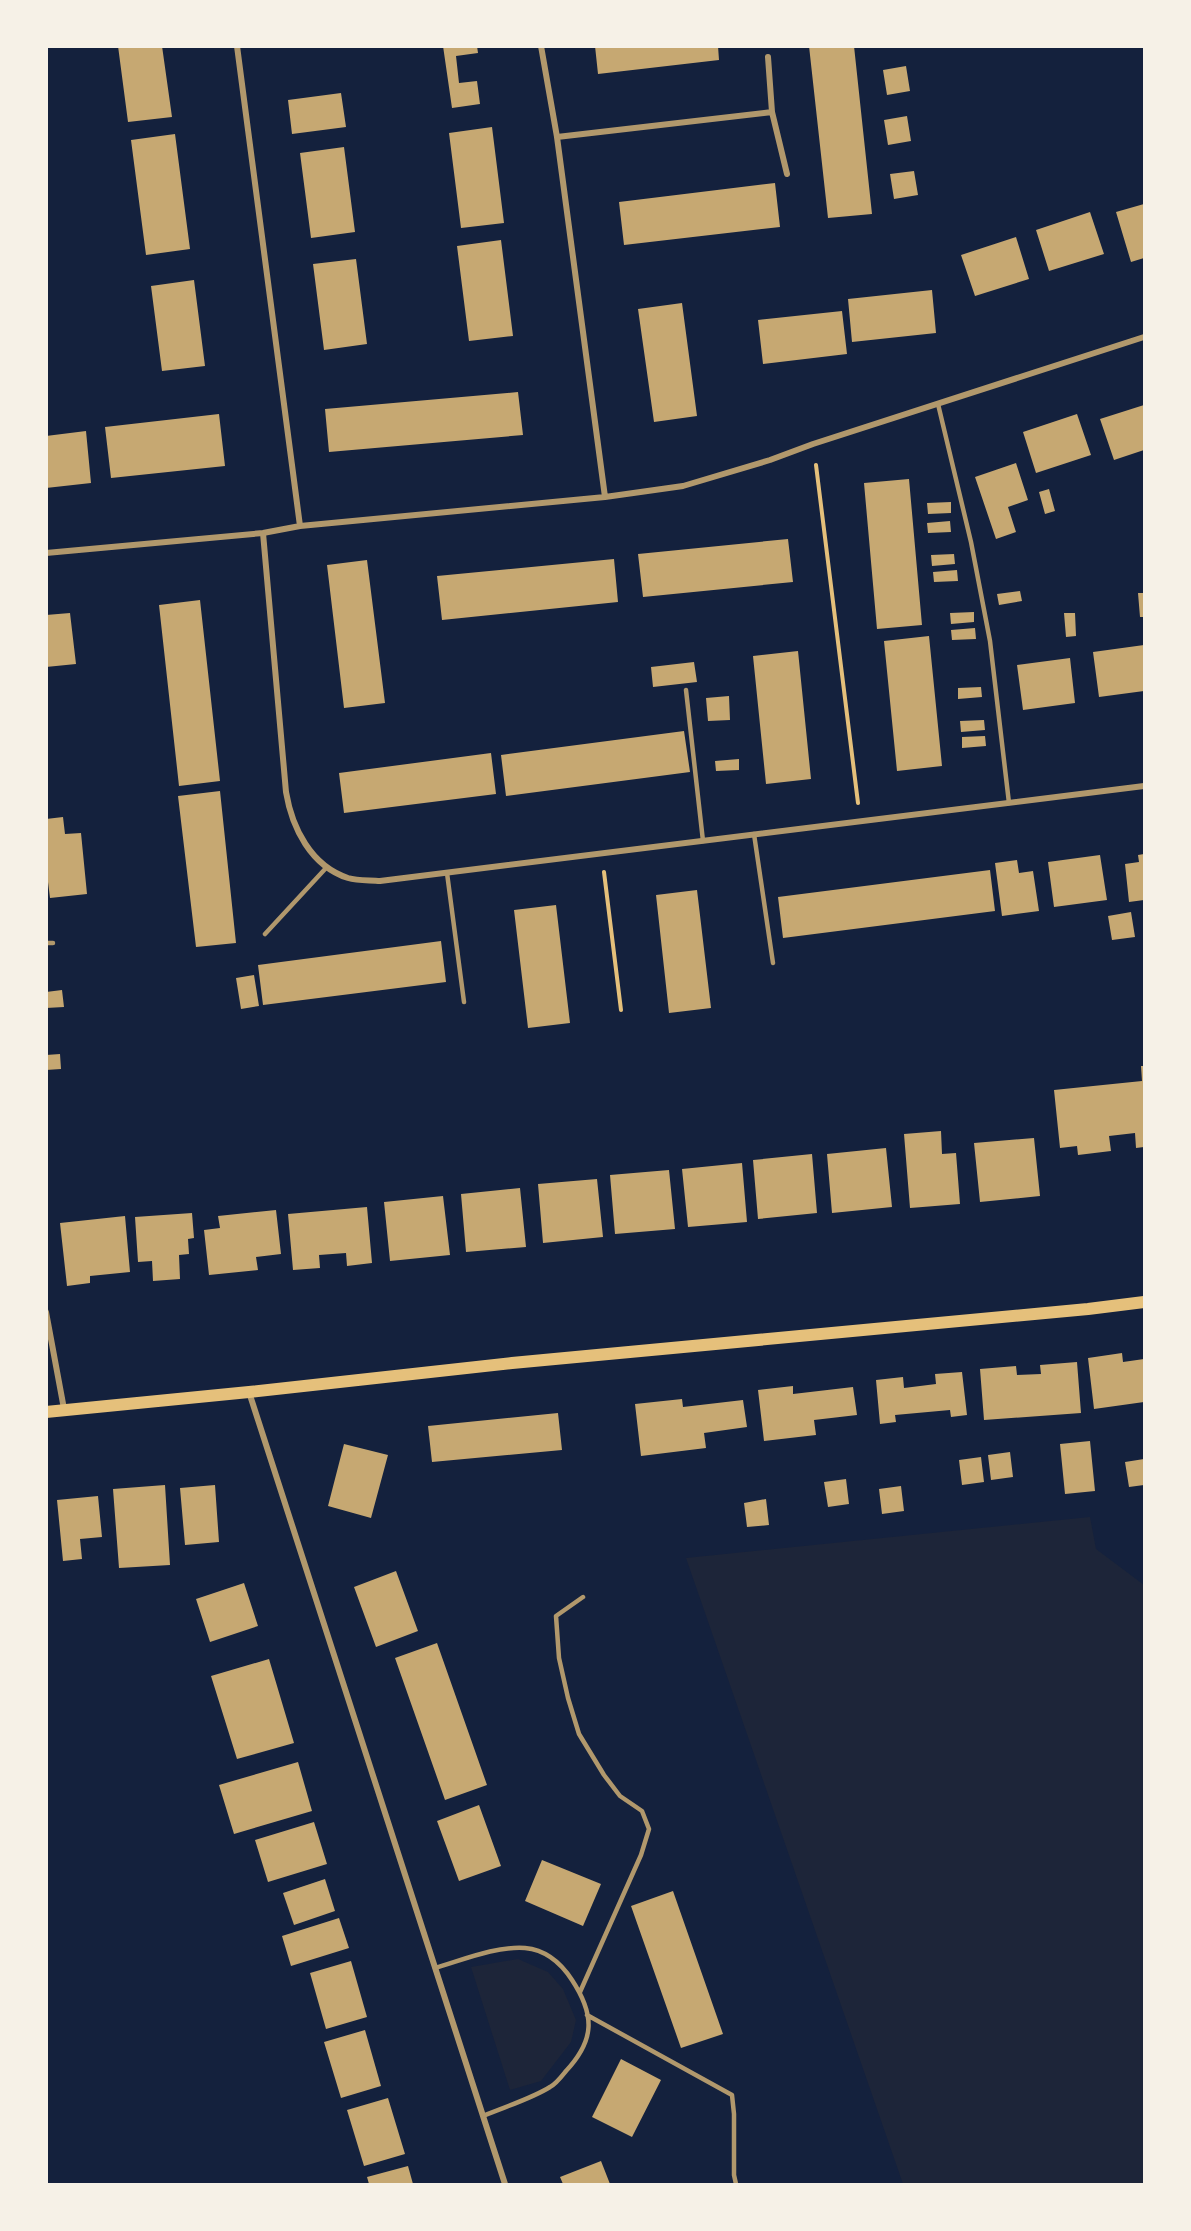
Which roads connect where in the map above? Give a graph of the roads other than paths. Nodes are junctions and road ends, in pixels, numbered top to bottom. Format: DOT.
graph roads {
  1 [pos="237,46"];
  2 [pos="541,46"];
  3 [pos="768,57"];
  4 [pos="772,112"];
  5 [pos="557,137"];
  6 [pos="788,174"];
  7 [pos="1144,337"];
  8 [pos="938,404"];
  9 [pos="605,496"];
  10 [pos="300,526"];
  11 [pos="263,533"];
  12 [pos="46,553"];
  13 [pos="686,690"];
  14 [pos="1144,786"];
  15 [pos="1009,803"];
  16 [pos="754,834"];
  17 [pos="703,841"];
  18 [pos="326,868"];
  19 [pos="447,873"];
  20 [pos="265,934"];
  21 [pos="46,943"];
  22 [pos="53,944"];
  23 [pos="773,963"];
  24 [pos="464,1002"];
  25 [pos="1144,1302"];
  26 [pos="46,1312"];
  27 [pos="249,1392"];
  28 [pos="64,1409"];
  29 [pos="46,1412"];
  30 [pos="583,1597"];
  31 [pos="435,1968"];
  32 [pos="580,1992"];
  33 [pos="587,2015"];
  34 [pos="483,2116"];
  35 [pos="505,2184"];
  36 [pos="736,2184"];
  1 -- 10 [label="street"];
  2 -- 5 [label="street"];
  3 -- 4 [label="street"];
  4 -- 5 [label="street"];
  4 -- 6 [label="street"];
  5 -- 9 [label="street"];
  7 -- 8 [label="street"];
  8 -- 9 [label="street"];
  8 -- 15 [label="lane"];
  9 -- 10 [label="street"];
  10 -- 11 [label="street"];
  11 -- 12 [label="street"];
  11 -- 18 [label="street"];
  13 -- 17 [label="lane"];
  14 -- 15 [label="street"];
  15 -- 16 [label="street"];
  16 -- 17 [label="street"];
  16 -- 23 [label="lane"];
  17 -- 19 [label="street"];
  18 -- 19 [label="street"];
  18 -- 20 [label="lane"];
  19 -- 24 [label="lane"];
  21 -- 22 [label="lane"];
  25 -- 27 [label="main road"];
  26 -- 28 [label="street"];
  27 -- 28 [label="main road"];
  27 -- 31 [label="street"];
  28 -- 29 [label="main road"];
  30 -- 32 [label="lane"];
  31 -- 32 [label="lane"];
  31 -- 34 [label="street"];
  32 -- 33 [label="lane"];
  33 -- 34 [label="lane"];
  33 -- 36 [label="lane"];
  34 -- 35 [label="street"];
}
